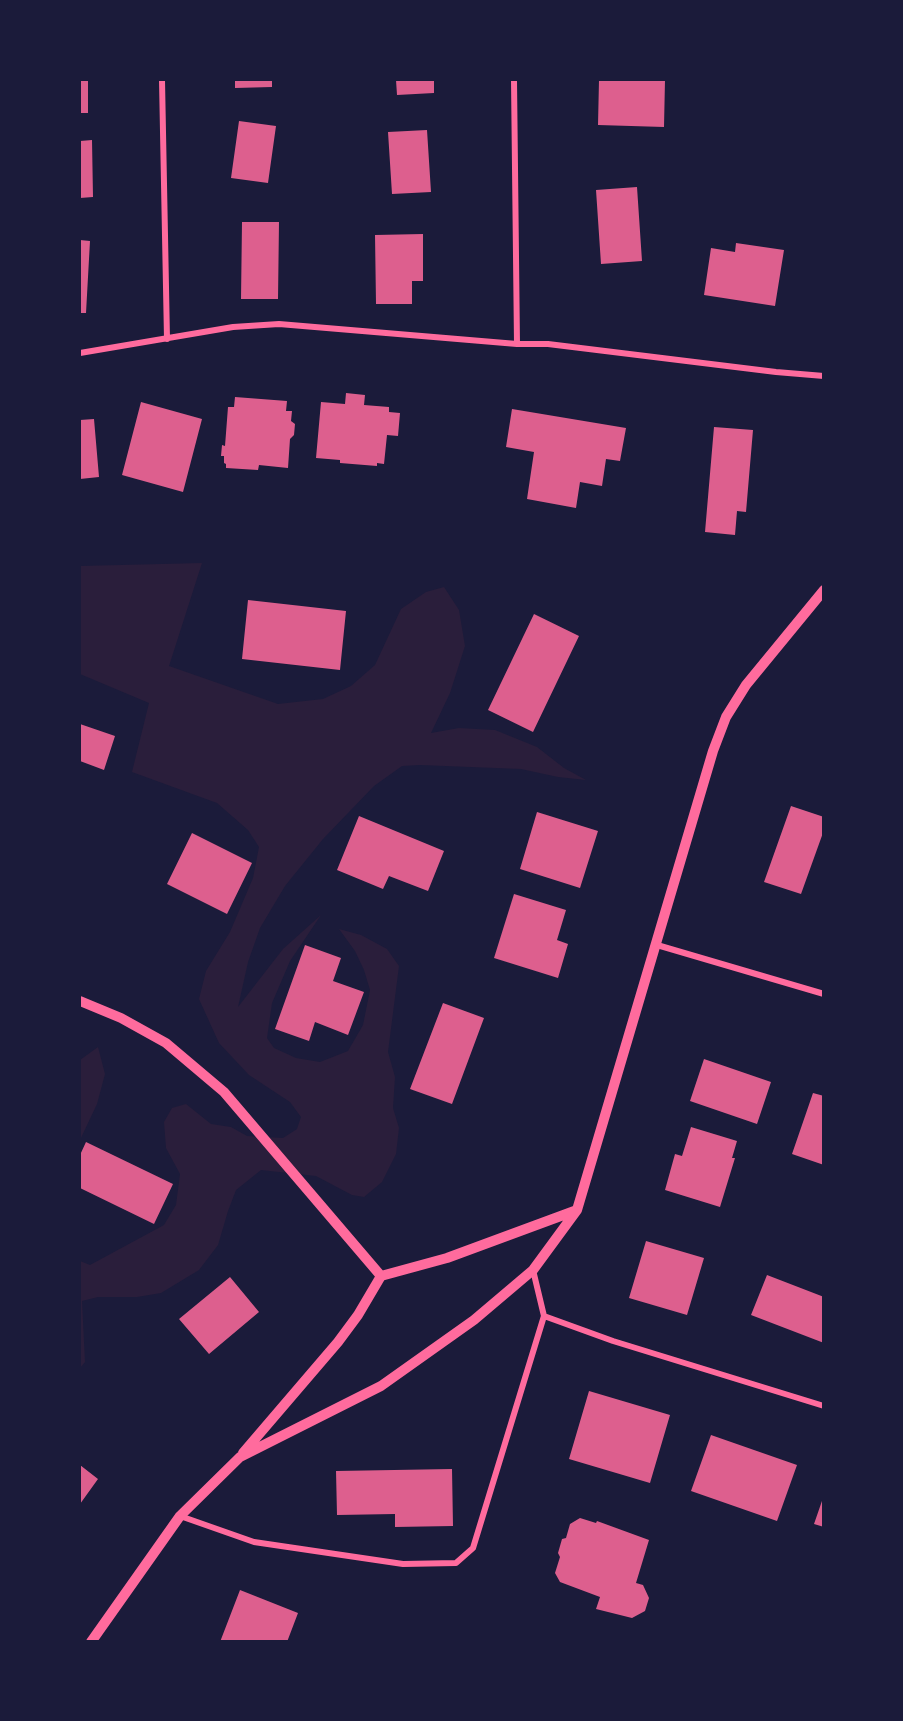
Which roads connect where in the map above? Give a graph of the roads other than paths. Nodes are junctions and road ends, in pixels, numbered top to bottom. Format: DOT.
graph roads {
  1 [pos="162,80"];
  2 [pos="514,80"];
  3 [pos="167,339"];
  4 [pos="517,344"];
  5 [pos="80,353"];
  6 [pos="824,376"];
  7 [pos="824,590"];
  8 [pos="657,945"];
  9 [pos="824,994"];
  10 [pos="80,1001"];
  11 [pos="577,1209"];
  12 [pos="533,1270"];
  13 [pos="381,1276"];
  14 [pos="544,1316"];
  15 [pos="824,1406"];
  16 [pos="240,1457"];
  17 [pos="180,1516"];
  18 [pos="91,1641"];
  1 -- 3 [label="street"];
  2 -- 4 [label="street"];
  3 -- 4 [label="street"];
  3 -- 5 [label="street"];
  4 -- 6 [label="street"];
  7 -- 8 [label="street"];
  8 -- 9 [label="street"];
  8 -- 11 [label="street"];
  10 -- 13 [label="street"];
  11 -- 12 [label="street"];
  11 -- 13 [label="street"];
  12 -- 14 [label="street"];
  12 -- 16 [label="street"];
  13 -- 16 [label="street"];
  14 -- 15 [label="street"];
  14 -- 17 [label="street"];
  16 -- 17 [label="street"];
  17 -- 18 [label="street"];
}
